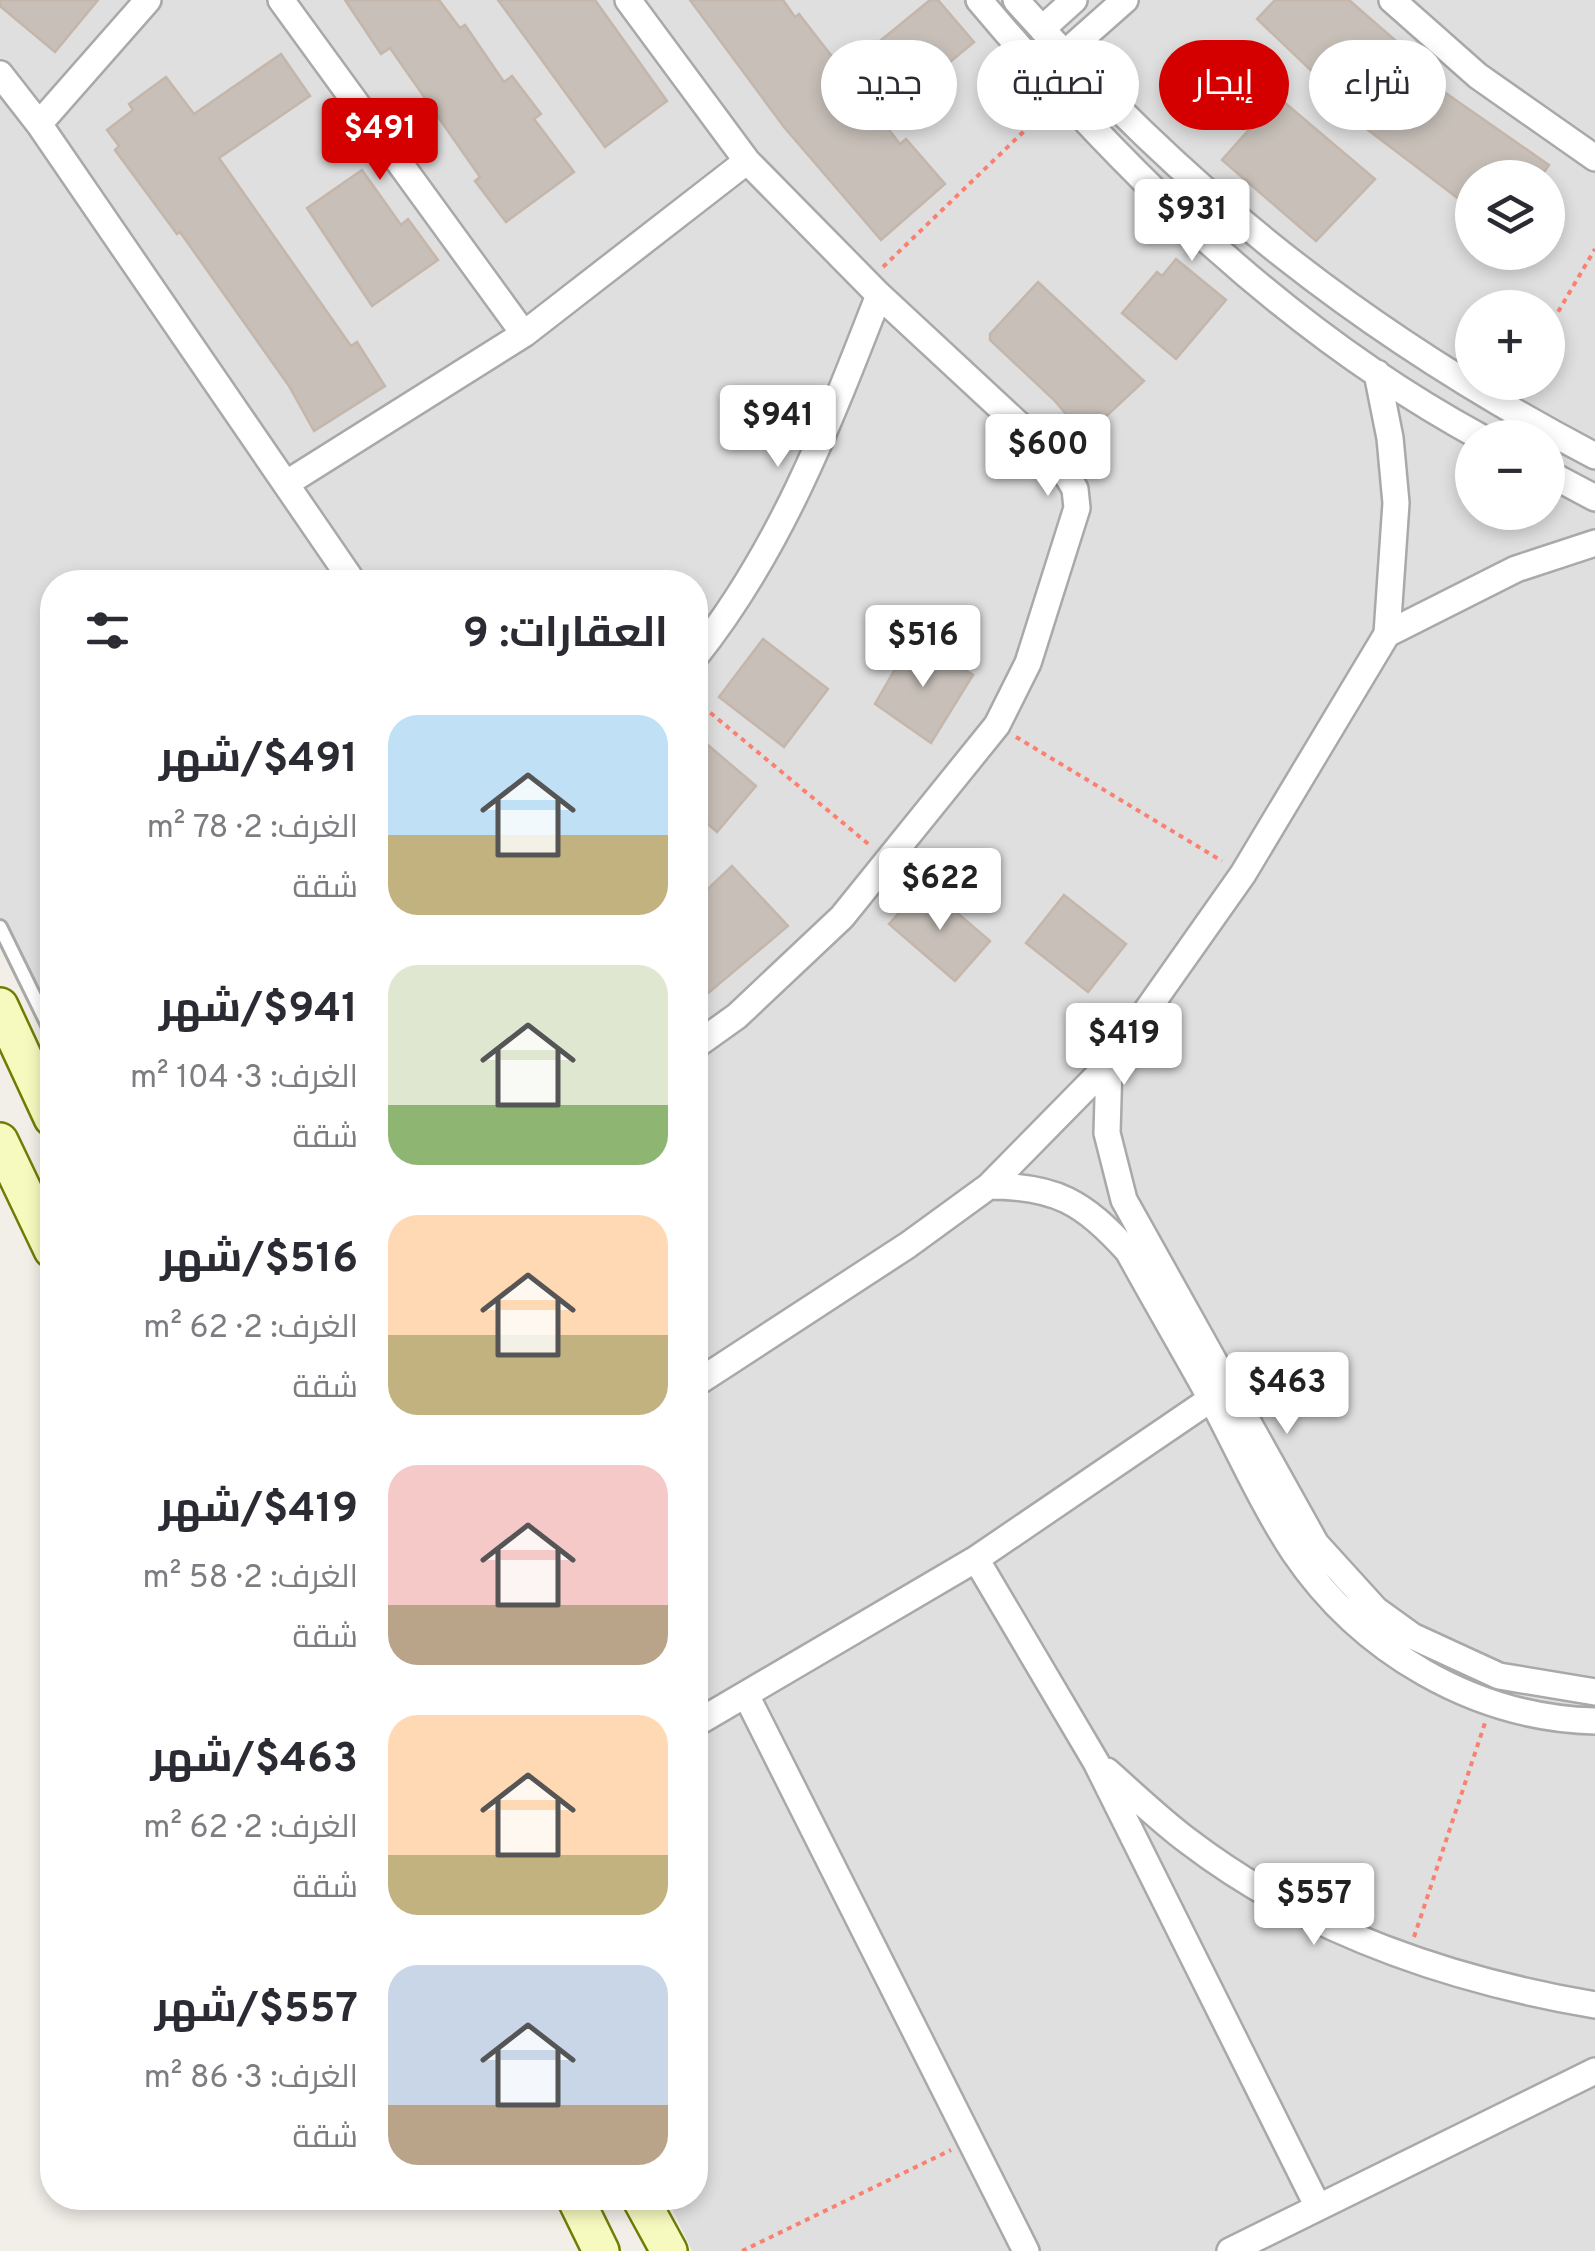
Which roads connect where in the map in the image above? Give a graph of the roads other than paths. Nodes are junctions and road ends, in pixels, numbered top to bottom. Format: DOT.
graph roads {
  1 [pos="148,0"];
  2 [pos="281,0"];
  3 [pos="628,0"];
  4 [pos="979,0"];
  5 [pos="1016,0"];
  6 [pos="1074,0"];
  7 [pos="1126,0"];
  8 [pos="1392,0"];
  9 [pos="1042,29"];
  10 [pos="1052,40"];
  11 [pos="1080,40"];
  12 [pos="0,74"];
  13 [pos="8,98"];
  14 [pos="39,124"];
  15 [pos="1139,125"];
  16 [pos="1595,158"];
  17 [pos="747,161"];
  18 [pos="1251,232"];
  19 [pos="1228,260"];
  20 [pos="872,289"];
  21 [pos="524,334"];
  22 [pos="1377,373"];
  23 [pos="1455,421"];
  24 [pos="1595,456"];
  25 [pos="1565,482"];
  26 [pos="287,483"];
  27 [pos="1595,498"];
  28 [pos="1595,543"];
  29 [pos="345,570"];
  30 [pos="1387,634"];
  31 [pos="708,640"];
  32 [pos="0,926"];
  33 [pos="0,1006"];
  34 [pos="40,1008"];
  35 [pos="708,1037"];
  36 [pos="1109,1064"];
  37 [pos="40,1092"];
  38 [pos="0,1141"];
  39 [pos="989,1186"];
  40 [pos="40,1225"];
  41 [pos="1136,1246"];
  42 [pos="708,1376"];
  43 [pos="1211,1399"];
  44 [pos="976,1558"];
  45 [pos="1595,1692"];
  46 [pos="747,1697"];
  47 [pos="708,1717"];
  48 [pos="1595,1721"];
  49 [pos="1096,1762"];
  50 [pos="1595,2005"];
  51 [pos="1595,2070"];
  52 [pos="1318,2207"];
  53 [pos="581,2210"];
  54 [pos="647,2210"];
  55 [pos="601,2251"];
  56 [pos="669,2251"];
  57 [pos="1026,2251"];
  58 [pos="1230,2251"];
  1 -- 14 [label="street"];
  2 -- 21 [label="street"];
  3 -- 17 [label="street"];
  4 -- 19 [label="street"];
  5 -- 9 [label="street"];
  6 -- 9 [label="street"];
  7 -- 11 [label="street"];
  8 -- 16 [label="street"];
  9 -- 10 [label="street"];
  12 -- 13 [label="street"];
  13 -- 14 [label="street"];
  14 -- 26 [label="street"];
  15 -- 18 [label="street"];
  17 -- 20 [label="street"];
  17 -- 21 [label="street"];
  18 -- 19 [label="street"];
  18 -- 24 [label="street"];
  19 -- 22 [label="street"];
  20 -- 31 [label="street"];
  20 -- 35 [label="street"];
  21 -- 26 [label="street"];
  22 -- 23 [label="street"];
  22 -- 30 [label="street"];
  25 -- 27 [label="street"];
  26 -- 29 [label="street"];
  28 -- 30 [label="street"];
  30 -- 36 [label="street"];
  32 -- 34 [label="lane"];
  33 -- 37 [label="street"];
  36 -- 39 [label="street"];
  36 -- 41 [label="street"];
  38 -- 40 [label="street"];
  39 -- 41 [label="street"];
  39 -- 42 [label="street"];
  41 -- 43 [label="street"];
  41 -- 45 [label="street"];
  43 -- 44 [label="street"];
  43 -- 48 [label="street"];
  44 -- 46 [label="street"];
  44 -- 49 [label="street"];
  46 -- 47 [label="street"];
  46 -- 57 [label="street"];
  49 -- 50 [label="street"];
  49 -- 52 [label="street"];
  51 -- 52 [label="street"];
  52 -- 58 [label="street"];
  53 -- 55 [label="street"];
  54 -- 56 [label="street"];
}
